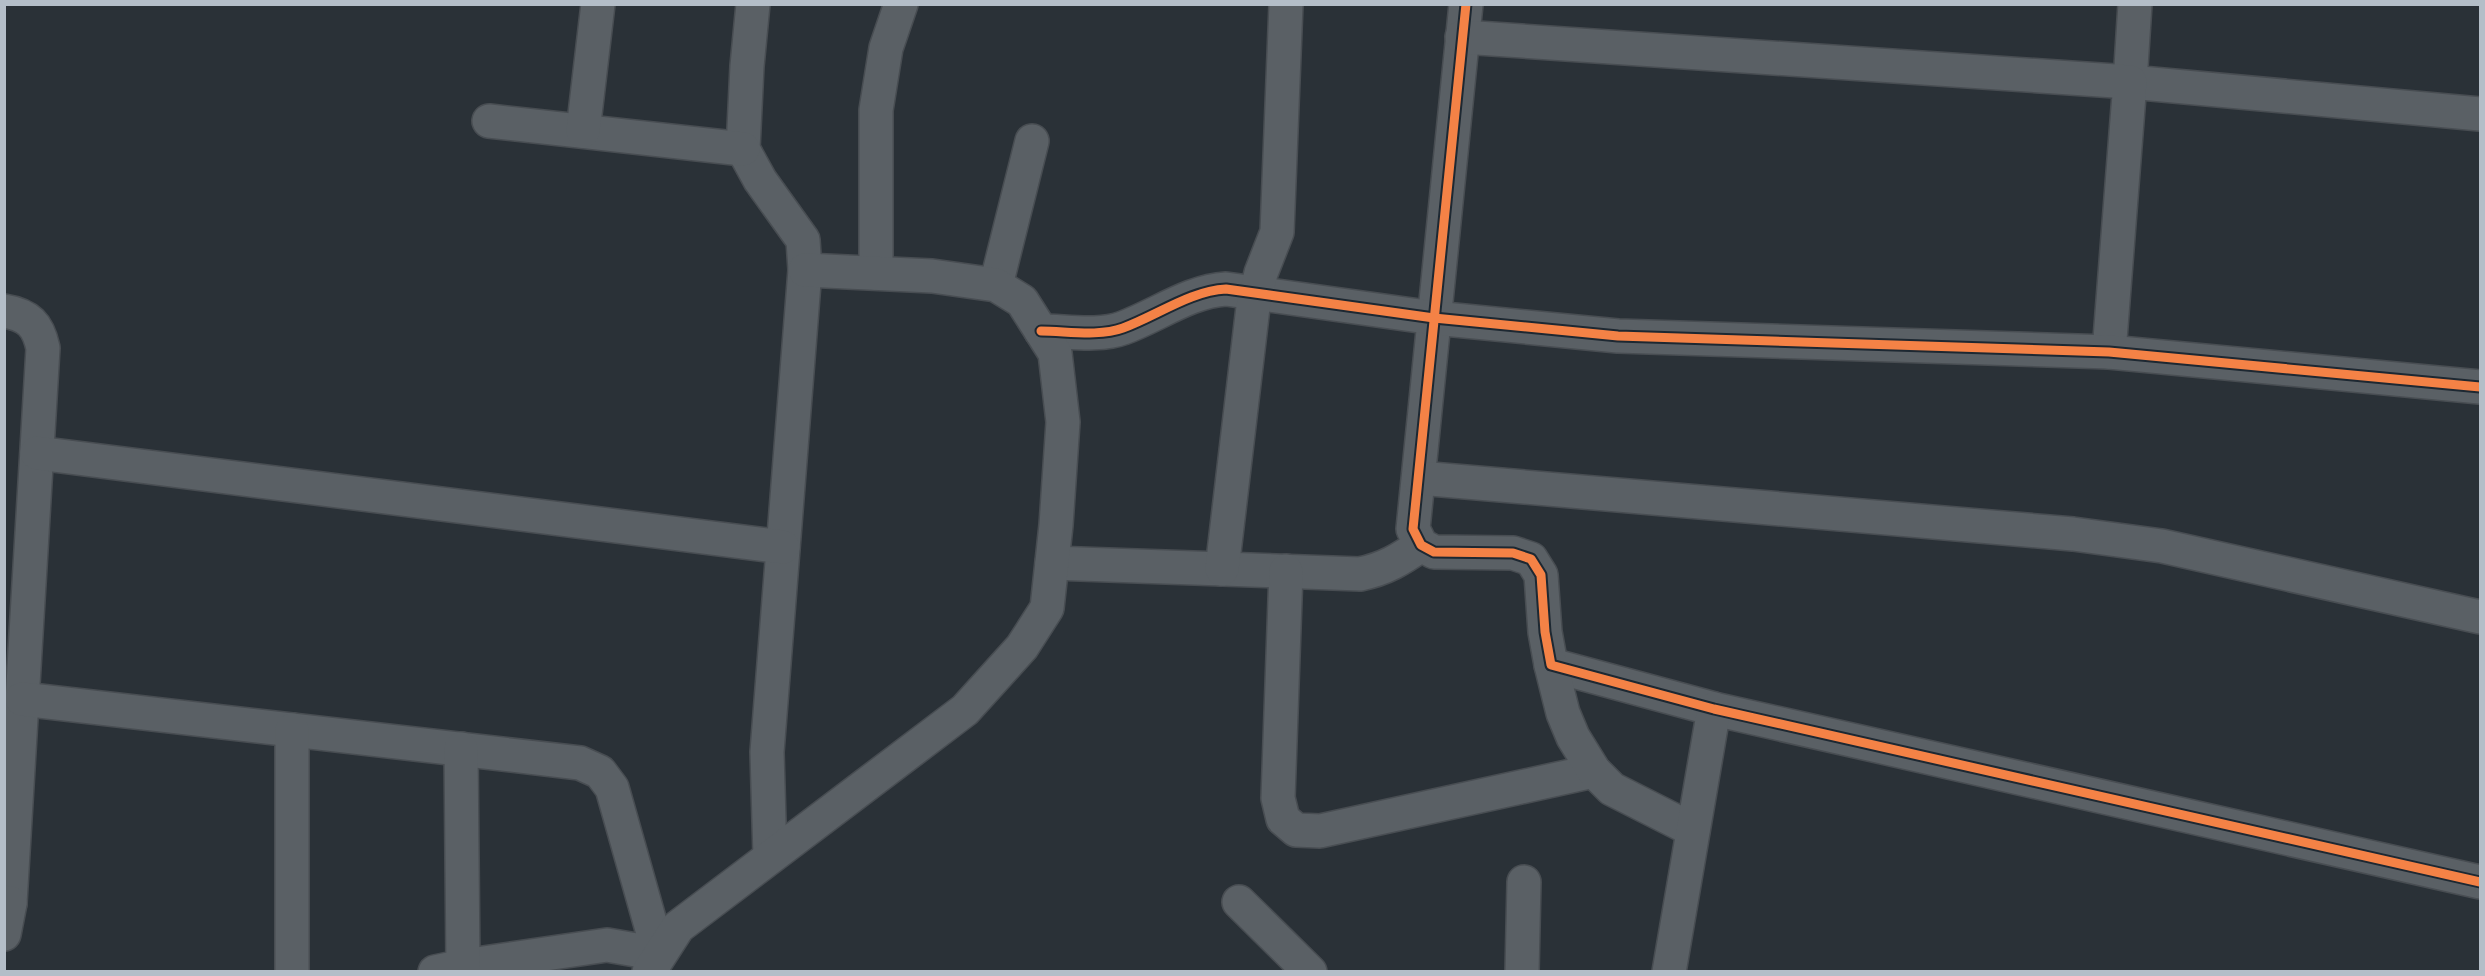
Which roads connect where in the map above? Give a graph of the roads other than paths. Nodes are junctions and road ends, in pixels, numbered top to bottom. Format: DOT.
graph roads {
  1 [pos="598,4"];
  2 [pos="753,4"];
  3 [pos="901,4"];
  4 [pos="1287,4"];
  5 [pos="1466,4"];
  6 [pos="2135,4"];
  7 [pos="1462,37"];
  8 [pos="2130,82"];
  9 [pos="2481,114"];
  10 [pos="489,121"];
  11 [pos="583,131"];
  12 [pos="1032,141"];
  13 [pos="743,149"];
  14 [pos="805,270"];
  15 [pos="876,273"];
  16 [pos="996,285"];
  17 [pos="1255,292"];
  18 [pos="4,311"];
  19 [pos="1434,318"];
  20 [pos="1041,331"];
  21 [pos="2109,352"];
  22 [pos="2481,387"];
  23 [pos="37,453"];
  24 [pos="1419,478"];
  25 [pos="1421,545"];
  26 [pos="783,547"];
  27 [pos="1052,562"];
  28 [pos="1222,568"];
  29 [pos="1286,571"];
  30 [pos="2481,617"];
  31 [pos="1551,665"];
  32 [pos="22,699"];
  33 [pos="1714,708"];
  34 [pos="292,730"];
  35 [pos="461,749"];
  36 [pos="1594,771"];
  37 [pos="1693,830"];
  38 [pos="770,856"];
  39 [pos="1524,882"];
  40 [pos="2481,882"];
  41 [pos="1239,902"];
  42 [pos="6,913"];
  43 [pos="654,963"];
  44 [pos="449,969"];
  45 [pos="292,972"];
  46 [pos="1310,972"];
  47 [pos="1522,972"];
  48 [pos="1669,972"];
  1 -- 11 [label="street"];
  2 -- 13 [label="street"];
  3 -- 15 [label="street"];
  4 -- 17 [label="street"];
  5 -- 7 [label="street"];
  6 -- 8 [label="street"];
  7 -- 8 [label="street"];
  7 -- 19 [label="street"];
  8 -- 9 [label="street"];
  8 -- 21 [label="street"];
  10 -- 11 [label="street"];
  11 -- 13 [label="street"];
  12 -- 16 [label="street"];
  13 -- 14 [label="street"];
  14 -- 15 [label="street"];
  14 -- 26 [label="street"];
  15 -- 16 [label="street"];
  16 -- 20 [label="street"];
  17 -- 19 [label="street"];
  17 -- 20 [label="street"];
  17 -- 28 [label="street"];
  18 -- 23 [label="street"];
  19 -- 21 [label="street"];
  19 -- 24 [label="street"];
  20 -- 27 [label="street"];
  21 -- 22 [label="street"];
  23 -- 26 [label="street"];
  23 -- 32 [label="street"];
  24 -- 25 [label="street"];
  24 -- 30 [label="street"];
  25 -- 29 [label="street"];
  25 -- 31 [label="street"];
  26 -- 38 [label="street"];
  27 -- 28 [label="street"];
  27 -- 38 [label="street"];
  28 -- 29 [label="street"];
  29 -- 36 [label="street"];
  31 -- 33 [label="street"];
  31 -- 36 [label="street"];
  32 -- 34 [label="street"];
  32 -- 42 [label="street"];
  33 -- 37 [label="street"];
  33 -- 40 [label="street"];
  34 -- 35 [label="street"];
  34 -- 45 [label="street"];
  35 -- 43 [label="street"];
  35 -- 44 [label="street"];
  36 -- 37 [label="street"];
  37 -- 48 [label="street"];
  38 -- 43 [label="street"];
  39 -- 47 [label="street"];
  41 -- 46 [label="street"];
  43 -- 44 [label="street"];
}
